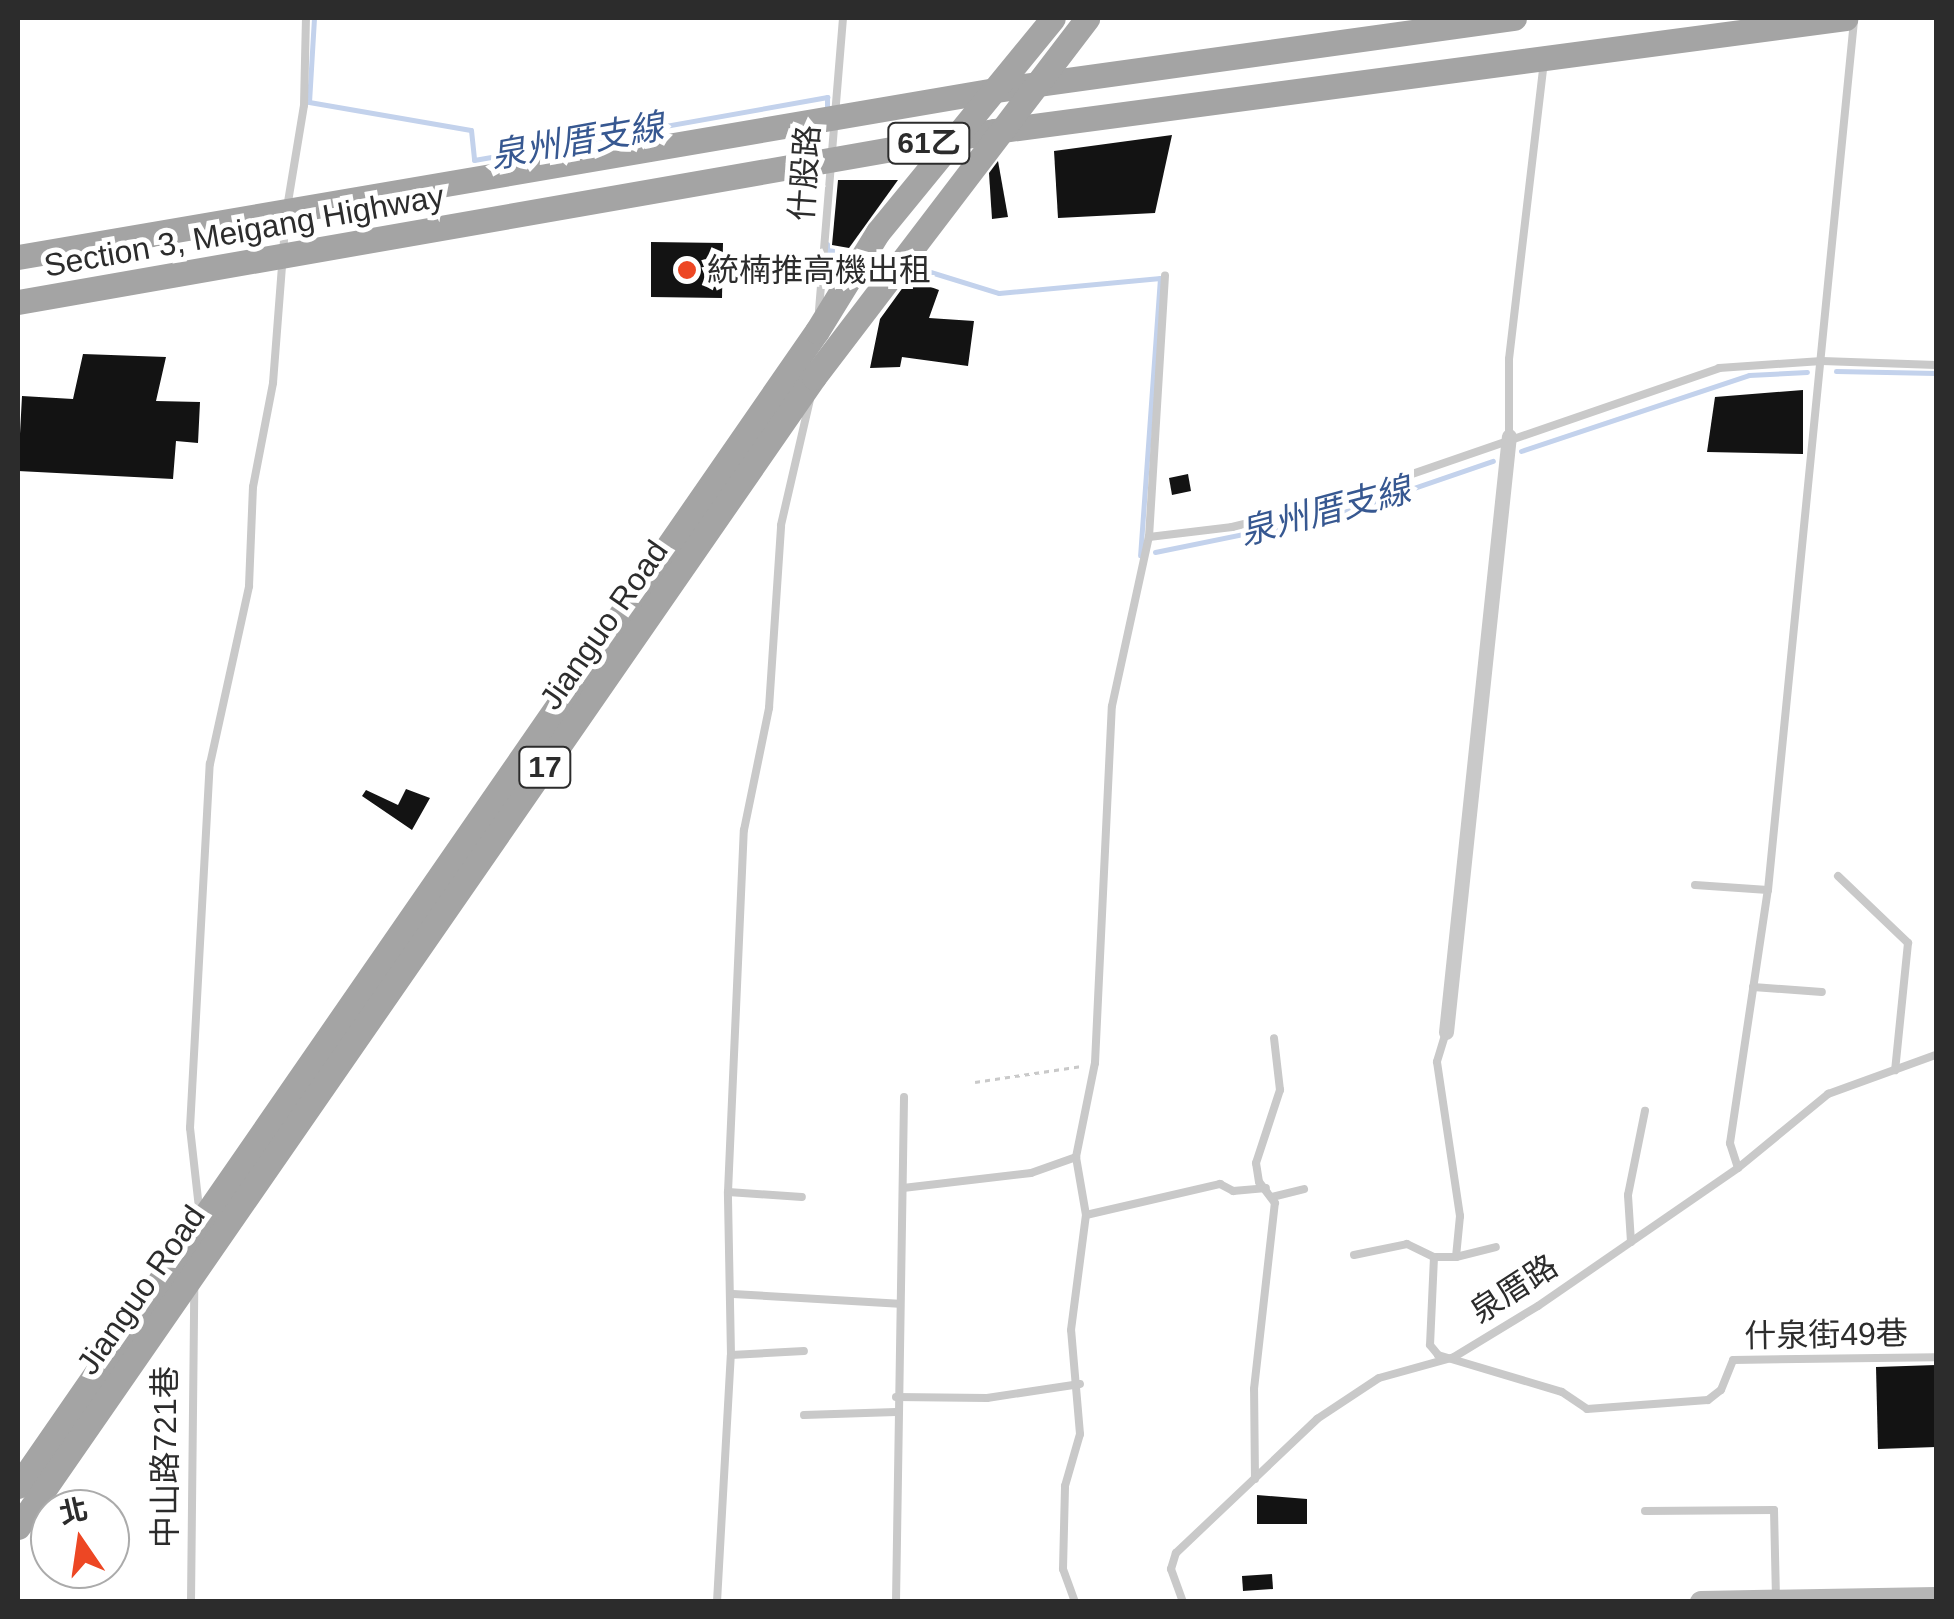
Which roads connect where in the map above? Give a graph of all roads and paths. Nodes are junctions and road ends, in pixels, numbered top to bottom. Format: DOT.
graph roads {
  1 [pos="306,18"];
  2 [pos="843,18"];
  3 [pos="1053,18"];
  4 [pos="1087,18"];
  5 [pos="1514,18"];
  6 [pos="1850,18"];
  7 [pos="1545,56"];
  8 [pos="1034,83"];
  9 [pos="995,90"];
  10 [pos="833,116"];
  11 [pos="995,131"];
  12 [pos="956,138"];
  13 [pos="834,160"];
  14 [pos="286,222"];
  15 [pos="18,257"];
  16 [pos="287,258"];
  17 [pos="1165,275"];
  18 [pos="18,302"];
  19 [pos="817,331"];
  20 [pos="1822,361"];
  21 [pos="1936,365"];
  22 [pos="814,377"];
  23 [pos="1509,436"];
  24 [pos="1150,537"];
  25 [pos="1838,876"];
  26 [pos="1695,885"];
  27 [pos="1768,890"];
  28 [pos="1753,986"];
  29 [pos="1822,992"];
  30 [pos="1446,1032"];
  31 [pos="1274,1038"];
  32 [pos="1936,1056"];
  33 [pos="1095,1063"];
  34 [pos="1895,1070"];
  35 [pos="975,1082"];
  36 [pos="904,1097"];
  37 [pos="1646,1110"];
  38 [pos="1076,1156"];
  39 [pos="1738,1168"];
  40 [pos="903,1188"];
  41 [pos="1266,1188"];
  42 [pos="1304,1189"];
  43 [pos="728,1192"];
  44 [pos="802,1197"];
  45 [pos="1272,1197"];
  46 [pos="1086,1215"];
  47 [pos="201,1220"];
  48 [pos="1631,1242"];
  49 [pos="1496,1247"];
  50 [pos="206,1254"];
  51 [pos="1354,1255"];
  52 [pos="1434,1258"];
  53 [pos="1456,1258"];
  54 [pos="733,1294"];
  55 [pos="899,1304"];
  56 [pos="804,1352"];
  57 [pos="731,1355"];
  58 [pos="1454,1357"];
  59 [pos="1936,1357"];
  60 [pos="1080,1384"];
  61 [pos="896,1397"];
  62 [pos="896,1412"];
  63 [pos="804,1415"];
  64 [pos="1256,1479"];
  65 [pos="18,1486"];
  66 [pos="1645,1511"];
  67 [pos="18,1526"];
  68 [pos="1936,1598"];
  69 [pos="1776,1600"];
  70 [pos="191,1602"];
  71 [pos="718,1602"];
  72 [pos="896,1602"];
  73 [pos="1075,1602"];
  74 [pos="1183,1602"];
  75 [pos="1701,1602"];
  1 -- 14 [label="lane"];
  2 -- 10 [label="lane, 什股路"];
  3 -- 9 [label="main road, Jianguo Road / 17"];
  4 -- 8 [label="main road, Jianguo Road / 17"];
  5 -- 8 [label="main road, Section 3, Meigang Highway / 61乙"];
  6 -- 7 [label="main road, Section 3, Meigang Highway / 61乙"];
  6 -- 20 [label="lane"];
  7 -- 11 [label="main road, Section 3, Meigang Highway / 61乙"];
  7 -- 23 [label="lane"];
  8 -- 9 [label="main road, Section 3, Meigang Highway / 61乙"];
  8 -- 11 [label="main road, Jianguo Road / 17"];
  9 -- 10 [label="main road, Section 3, Meigang Highway / 61乙"];
  9 -- 12 [label="main road, Jianguo Road / 17"];
  10 -- 13 [label="lane, 什股路"];
  10 -- 14 [label="main road, Section 3, Meigang Highway / 61乙"];
  11 -- 12 [label="main road, Section 3, Meigang Highway / 61乙"];
  11 -- 22 [label="main road, Jianguo Road / 17"];
  12 -- 13 [label="main road, Section 3, Meigang Highway / 61乙"];
  12 -- 19 [label="main road, Jianguo Road / 17"];
  13 -- 16 [label="main road, Section 3, Meigang Highway / 61乙"];
  13 -- 19 [label="lane, 什股路"];
  14 -- 15 [label="main road, Section 3, Meigang Highway / 61乙"];
  14 -- 16 [label="lane"];
  16 -- 18 [label="main road, Section 3, Meigang Highway / 61乙"];
  16 -- 47 [label="lane"];
  17 -- 24 [label="lane"];
  19 -- 22 [label="lane, 什股路"];
  19 -- 47 [label="main road, Jianguo Road / 17"];
  20 -- 21 [label="lane"];
  20 -- 23 [label="lane"];
  20 -- 27 [label="lane"];
  22 -- 43 [label="lane, 什股路"];
  22 -- 50 [label="main road, Jianguo Road / 17"];
  23 -- 24 [label="lane"];
  23 -- 30 [label="street"];
  24 -- 33 [label="lane"];
  25 -- 34 [label="lane"];
  26 -- 27 [label="lane"];
  27 -- 28 [label="lane"];
  28 -- 29 [label="lane"];
  28 -- 39 [label="lane"];
  30 -- 53 [label="lane"];
  31 -- 41 [label="lane"];
  32 -- 34 [label="lane, 泉厝路"];
  33 -- 35 [label="path"];
  33 -- 38 [label="lane"];
  34 -- 39 [label="lane, 泉厝路"];
  36 -- 40 [label="lane"];
  37 -- 48 [label="lane"];
  38 -- 40 [label="lane"];
  38 -- 46 [label="lane"];
  39 -- 48 [label="lane, 泉厝路"];
  40 -- 55 [label="lane"];
  41 -- 45 [label="lane"];
  41 -- 46 [label="lane"];
  42 -- 45 [label="lane"];
  43 -- 44 [label="lane"];
  43 -- 54 [label="lane, 什股路"];
  45 -- 64 [label="lane"];
  46 -- 60 [label="lane"];
  47 -- 50 [label="lane"];
  47 -- 65 [label="main road, Jianguo Road / 17"];
  48 -- 58 [label="lane, 泉厝路"];
  49 -- 53 [label="lane"];
  50 -- 67 [label="main road, Jianguo Road / 17"];
  50 -- 70 [label="lane, 中山路721巷"];
  51 -- 52 [label="lane"];
  52 -- 53 [label="lane"];
  52 -- 58 [label="lane"];
  54 -- 55 [label="lane"];
  54 -- 57 [label="lane, 什股路"];
  55 -- 61 [label="lane"];
  56 -- 57 [label="lane"];
  57 -- 71 [label="lane, 什股路"];
  58 -- 59 [label="lane, 什泉街49巷"];
  58 -- 64 [label="lane, 泉厝路"];
  60 -- 61 [label="lane"];
  60 -- 73 [label="lane"];
  61 -- 62 [label="lane"];
  62 -- 63 [label="lane"];
  62 -- 72 [label="lane"];
  64 -- 74 [label="lane, 泉厝路"];
  66 -- 69 [label="lane"];
  68 -- 69 [label="street"];
  69 -- 75 [label="street"];
}
